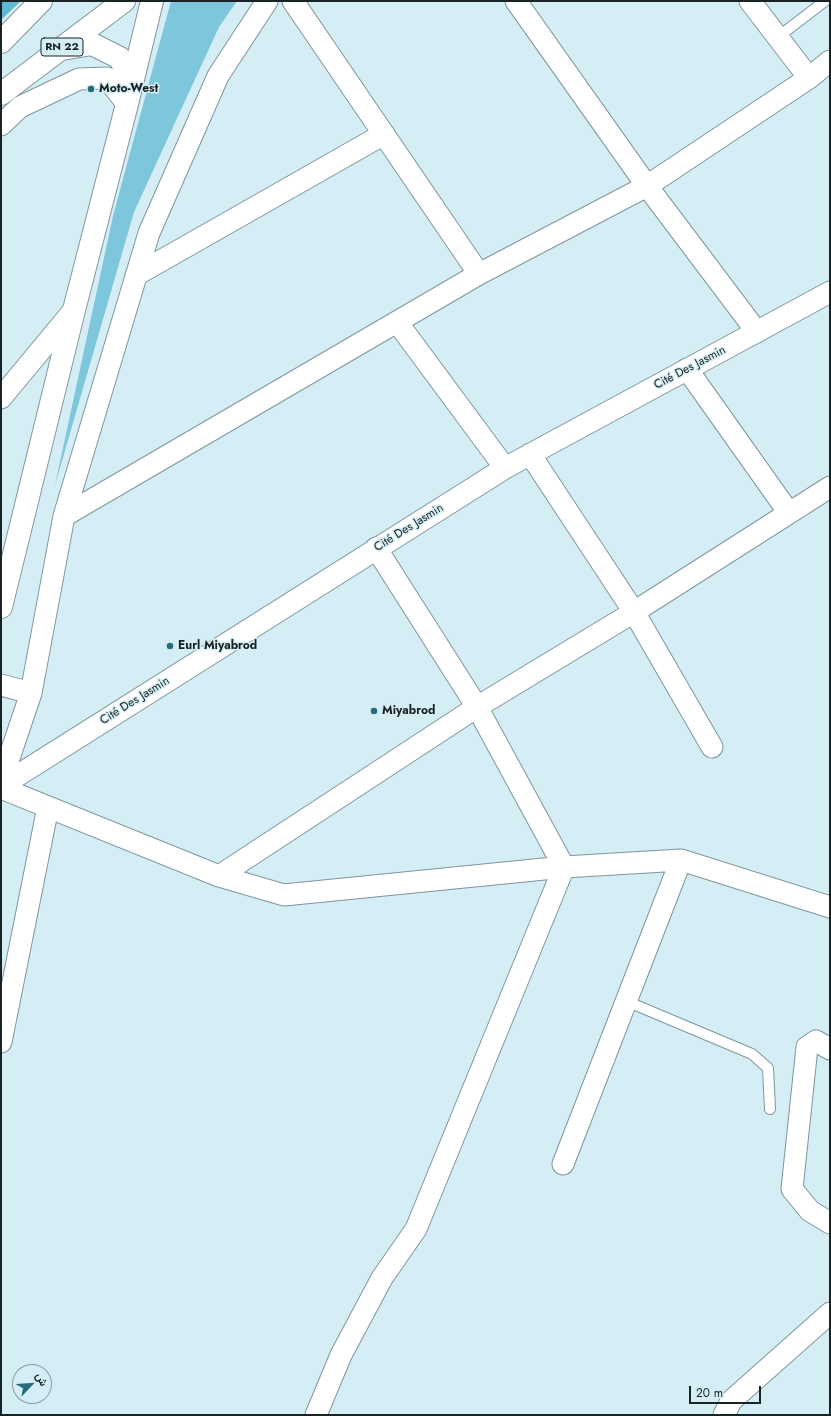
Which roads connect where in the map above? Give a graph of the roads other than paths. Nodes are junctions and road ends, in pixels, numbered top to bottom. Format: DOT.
graph roads {
  1 [pos="41,1"];
  2 [pos="124,1"];
  3 [pos="152,1"];
  4 [pos="267,1"];
  5 [pos="293,1"];
  6 [pos="516,1"];
  7 [pos="750,1"];
  8 [pos="825,1"];
  9 [pos="778,37"];
  10 [pos="1,42"];
  11 [pos="58,50"];
  12 [pos="830,61"];
  13 [pos="809,78"];
  14 [pos="1,94"];
  15 [pos="130,94"];
  16 [pos="1,125"];
  17 [pos="384,134"];
  18 [pos="647,186"];
  19 [pos="479,274"];
  20 [pos="136,276"];
  21 [pos="830,292"];
  22 [pos="74,310"];
  23 [pos="397,322"];
  24 [pos="757,332"];
  25 [pos="687,369"];
  26 [pos="1,398"];
  27 [pos="530,454"];
  28 [pos="505,468"];
  29 [pos="830,487"];
  30 [pos="789,513"];
  31 [pos="64,516"];
  32 [pos="376,548"];
  33 [pos="1,607"];
  34 [pos="634,612"];
  35 [pos="1,685"];
  36 [pos="31,693"];
  37 [pos="477,707"];
  38 [pos="712,747"];
  39 [pos="1,782"];
  40 [pos="1,787"];
  41 [pos="48,807"];
  42 [pos="680,860"];
  43 [pos="564,866"];
  44 [pos="219,876"];
  45 [pos="830,907"];
  46 [pos="626,1001"];
  47 [pos="1,1042"];
  48 [pos="830,1049"];
  49 [pos="770,1109"];
  50 [pos="564,1164"];
  51 [pos="830,1224"];
  52 [pos="830,1313"];
  53 [pos="316,1415"];
  54 [pos="724,1415"];
  1 -- 10 [label="main road"];
  2 -- 11 [label="main road, RN 22"];
  3 -- 15 [label="main road"];
  4 -- 20 [label="street"];
  5 -- 17 [label="street"];
  6 -- 18 [label="street"];
  7 -- 9 [label="street"];
  8 -- 9 [label="lane"];
  9 -- 13 [label="street"];
  11 -- 14 [label="main road, RN 22"];
  11 -- 15 [label="main road"];
  12 -- 13 [label="street"];
  13 -- 18 [label="street"];
  15 -- 16 [label="street"];
  15 -- 22 [label="main road"];
  17 -- 19 [label="street"];
  17 -- 20 [label="street"];
  18 -- 19 [label="street"];
  18 -- 24 [label="street"];
  19 -- 23 [label="street"];
  20 -- 31 [label="street"];
  21 -- 24 [label="street, Cité Des Jasmin"];
  22 -- 26 [label="street"];
  22 -- 33 [label="main road"];
  23 -- 28 [label="street"];
  23 -- 31 [label="street"];
  24 -- 25 [label="street, Cité Des Jasmin"];
  25 -- 27 [label="street, Cité Des Jasmin"];
  25 -- 30 [label="street"];
  27 -- 28 [label="street, Cité Des Jasmin"];
  27 -- 34 [label="street"];
  28 -- 32 [label="street, Cité Des Jasmin"];
  29 -- 30 [label="street"];
  30 -- 34 [label="street"];
  31 -- 36 [label="street"];
  32 -- 37 [label="street"];
  32 -- 40 [label="street, Cité Des Jasmin"];
  34 -- 37 [label="street"];
  34 -- 38 [label="street"];
  35 -- 36 [label="street"];
  36 -- 39 [label="street"];
  37 -- 43 [label="street"];
  37 -- 44 [label="street"];
  40 -- 41 [label="street"];
  41 -- 44 [label="street"];
  41 -- 47 [label="street"];
  42 -- 43 [label="street"];
  42 -- 45 [label="street"];
  42 -- 46 [label="street"];
  43 -- 44 [label="street"];
  43 -- 53 [label="street"];
  46 -- 49 [label="lane"];
  46 -- 50 [label="street"];
  48 -- 51 [label="street"];
  52 -- 54 [label="street"];
}
